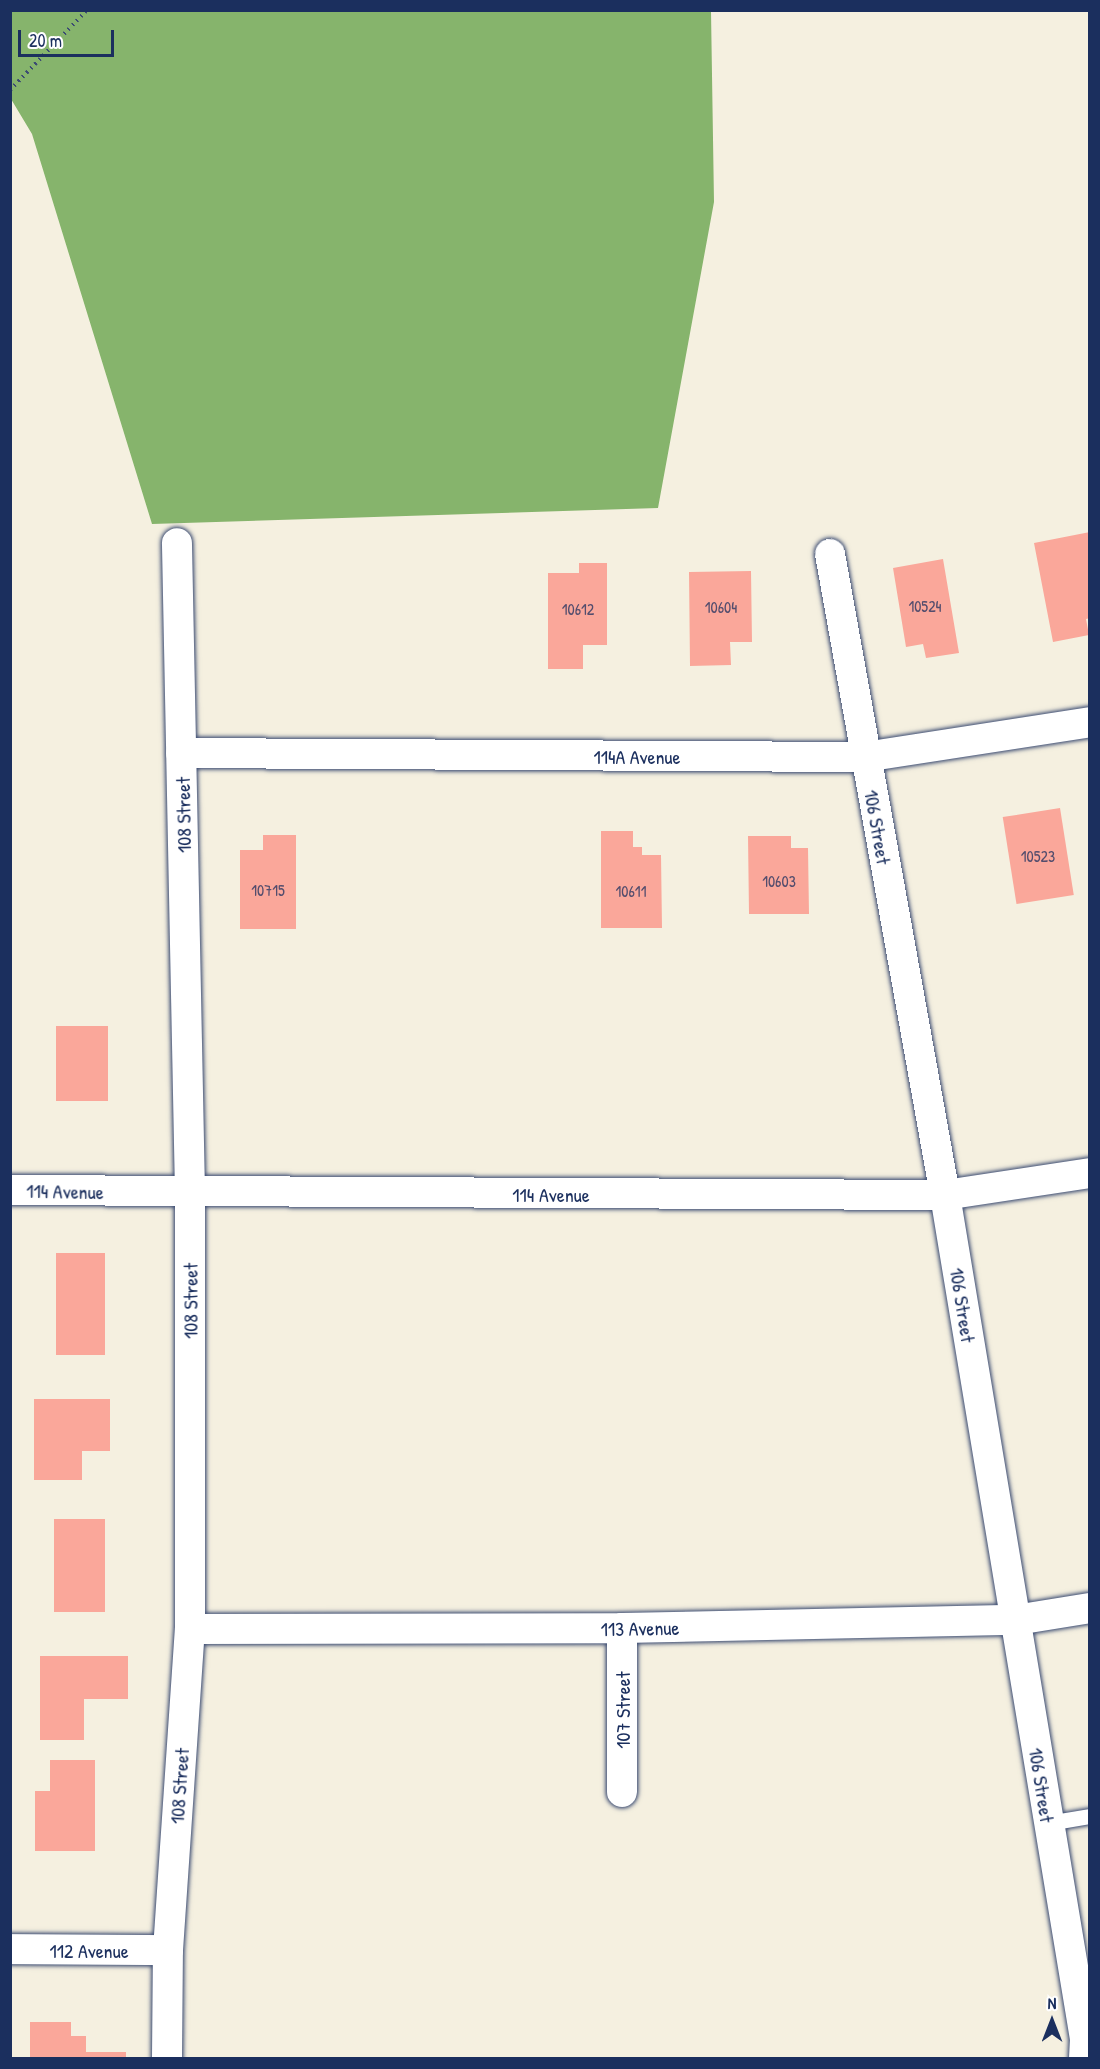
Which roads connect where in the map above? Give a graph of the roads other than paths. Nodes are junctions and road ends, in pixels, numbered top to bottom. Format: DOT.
graph roads {
  1 [pos="177,543"];
  2 [pos="830,554"];
  3 [pos="1089,722"];
  4 [pos="181,753"];
  5 [pos="865,757"];
  6 [pos="1089,1173"];
  7 [pos="10,1190"];
  8 [pos="190,1193"];
  9 [pos="945,1195"];
  10 [pos="1089,1608"];
  11 [pos="1016,1620"];
  12 [pos="622,1628"];
  13 [pos="190,1629"];
  14 [pos="622,1792"];
  15 [pos="1089,1816"];
  16 [pos="1048,1823"];
  17 [pos="10,1949"];
  18 [pos="168,1950"];
  19 [pos="1086,2045"];
  20 [pos="167,2058"];
  1 -- 4 [label="street, 108 Street"];
  2 -- 5 [label="street, 106 Street"];
  3 -- 5 [label="street, 114A Avenue"];
  4 -- 5 [label="street, 114A Avenue"];
  4 -- 8 [label="street, 108 Street"];
  5 -- 9 [label="street, 106 Street"];
  6 -- 9 [label="street, 114 Avenue"];
  7 -- 8 [label="street, 114 Avenue"];
  8 -- 9 [label="street, 114 Avenue"];
  8 -- 13 [label="street, 108 Street"];
  9 -- 11 [label="street, 106 Street"];
  10 -- 11 [label="street, 113 Avenue"];
  11 -- 12 [label="street, 113 Avenue"];
  11 -- 16 [label="street, 106 Street"];
  12 -- 13 [label="street, 113 Avenue"];
  12 -- 14 [label="street, 107 Street"];
  13 -- 18 [label="street, 108 Street"];
  15 -- 16 [label="lane"];
  16 -- 19 [label="street, 106 Street"];
  17 -- 18 [label="street, 112 Avenue"];
  18 -- 20 [label="street, 108 Street"];
}
